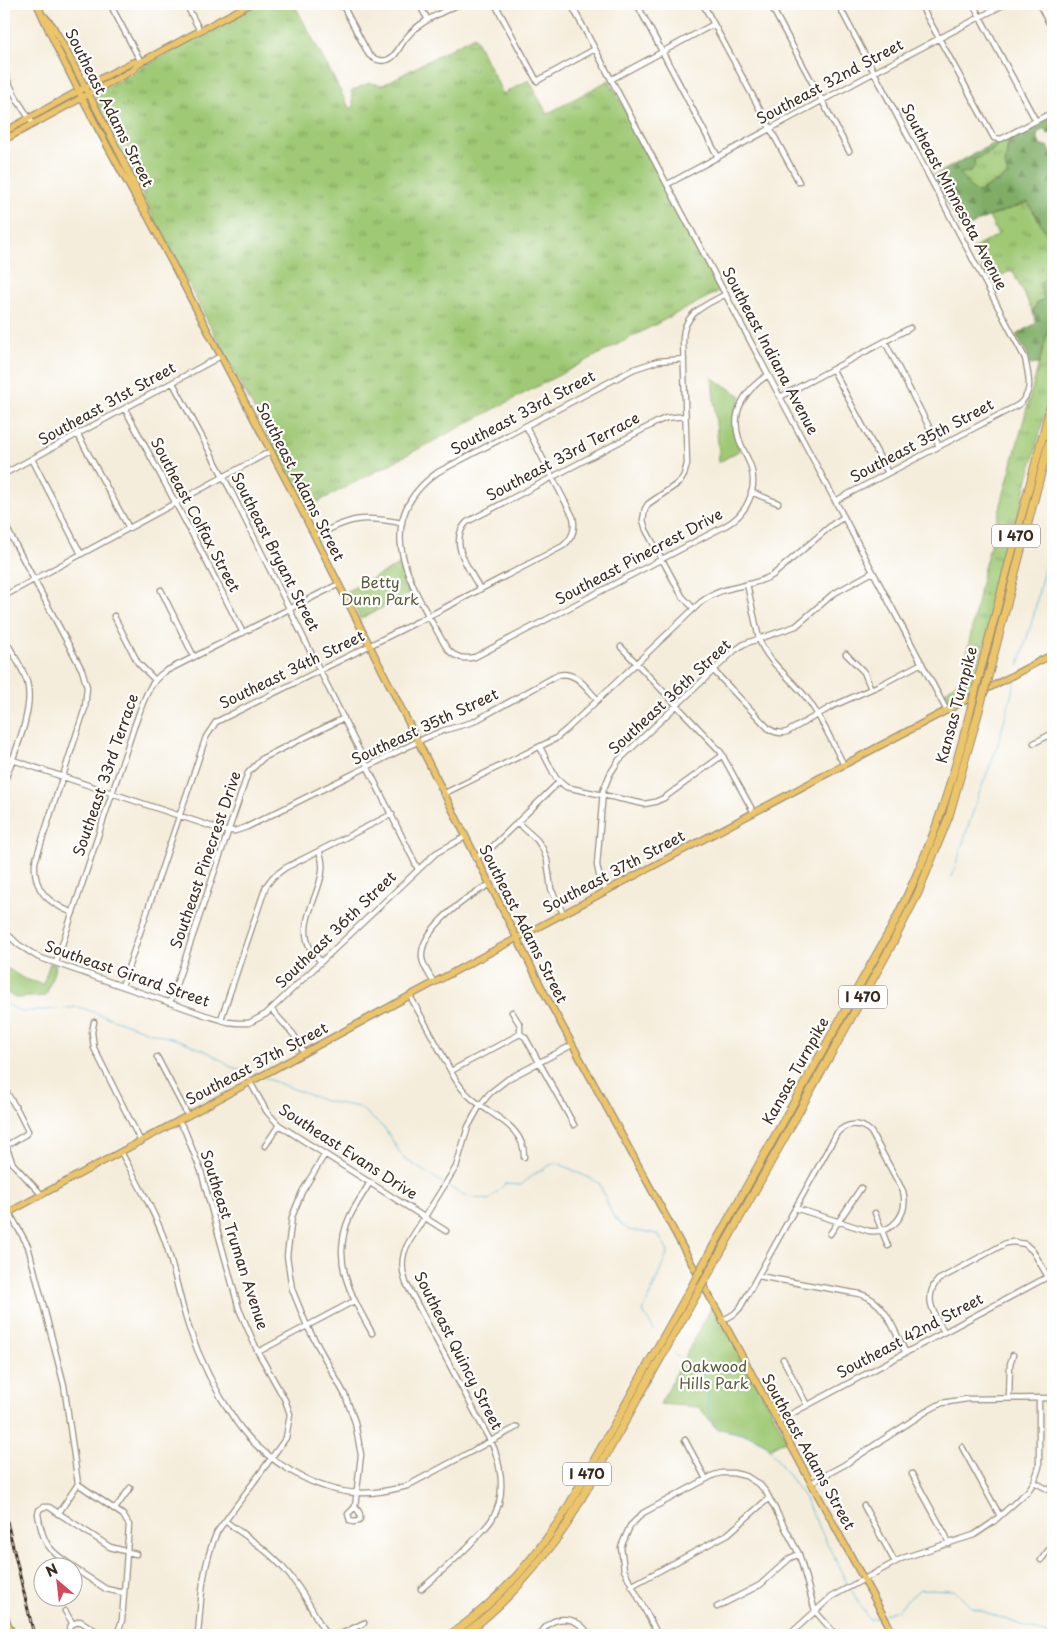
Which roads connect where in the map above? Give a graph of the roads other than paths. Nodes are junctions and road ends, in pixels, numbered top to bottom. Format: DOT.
graph roads {
  1 [pos="37,4"];
  2 [pos="110,4"];
  3 [pos="186,4"];
  4 [pos="250,4"];
  5 [pos="342,4"];
  6 [pos="419,4"];
  7 [pos="459,4"];
  8 [pos="496,4"];
  9 [pos="571,4"];
  10 [pos="637,4"];
  11 [pos="703,4"];
  12 [pos="770,4"];
  13 [pos="838,4"];
  14 [pos="920,4"];
  15 [pos="973,4"];
  16 [pos="1004,4"];
  17 [pos="1038,4"];
  18 [pos="44,16"];
  19 [pos="980,17"];
  20 [pos="428,20"];
  21 [pos="714,24"];
  22 [pos="200,31"];
  23 [pos="1053,31"];
  24 [pos="938,38"];
  25 [pos="595,49"];
  26 [pos="662,51"];
  27 [pos="141,62"];
  28 [pos="875,72"];
  29 [pos="4,73"];
  30 [pos="612,79"];
  31 [pos="85,88"];
  32 [pos="79,91"];
  33 [pos="89,94"];
  34 [pos="82,98"];
  35 [pos="822,101"];
  36 [pos="1053,112"];
  37 [pos="30,118"];
  38 [pos="1036,121"];
  39 [pos="34,124"];
  40 [pos="770,129"];
  41 [pos="4,132"];
  42 [pos="4,140"];
  43 [pos="848,151"];
  44 [pos="718,157"];
  45 [pos="799,182"];
  46 [pos="668,184"];
  47 [pos="147,216"];
  48 [pos="726,294"];
  49 [pos="910,328"];
  50 [pos="885,342"];
  51 [pos="221,356"];
  52 [pos="684,359"];
  53 [pos="833,370"];
  54 [pos="768,375"];
  55 [pos="173,382"];
  56 [pos="780,397"];
  57 [pos="1053,397"];
  58 [pos="1020,404"];
  59 [pos="125,409"];
  60 [pos="686,416"];
  61 [pos="526,426"];
  62 [pos="1053,428"];
  63 [pos="77,433"];
  64 [pos="939,446"];
  65 [pos="271,451"];
  66 [pos="32,459"];
  67 [pos="888,473"];
  68 [pos="4,474"];
  69 [pos="223,477"];
  70 [pos="552,477"];
  71 [pos="751,492"];
  72 [pos="835,501"];
  73 [pos="176,503"];
  74 [pos="778,503"];
  75 [pos="844,517"];
  76 [pos="4,523"];
  77 [pos="402,523"];
  78 [pos="129,528"];
  79 [pos="315,536"];
  80 [pos="81,554"];
  81 [pos="662,559"];
  82 [pos="873,572"];
  83 [pos="34,579"];
  84 [pos="339,584"];
  85 [pos="748,584"];
  86 [pos="480,589"];
  87 [pos="161,590"];
  88 [pos="4,596"];
  89 [pos="694,609"];
  90 [pos="290,610"];
  91 [pos="114,616"];
  92 [pos="429,616"];
  93 [pos="243,633"];
  94 [pos="4,637"];
  95 [pos="759,639"];
  96 [pos="370,646"];
  97 [pos="621,647"];
  98 [pos="846,654"];
  99 [pos="1053,654"];
  100 [pos="194,657"];
  101 [pos="459,658"];
  102 [pos="637,663"];
  103 [pos="922,663"];
  104 [pos="320,670"];
  105 [pos="713,670"];
  106 [pos="155,680"];
  107 [pos="871,689"];
  108 [pos="598,700"];
  109 [pos="676,705"];
  110 [pos="947,711"];
  111 [pos="818,714"];
  112 [pos="344,718"];
  113 [pos="1053,733"];
  114 [pos="418,742"];
  115 [pos="1034,743"];
  116 [pos="540,747"];
  117 [pos="722,755"];
  118 [pos="4,757"];
  119 [pos="12,760"];
  120 [pos="844,765"];
  121 [pos="368,767"];
  122 [pos="62,776"];
  123 [pos="559,782"];
  124 [pos="4,784"];
  125 [pos="113,793"];
  126 [pos="443,794"];
  127 [pos="603,796"];
  128 [pos="754,813"];
  129 [pos="392,814"];
  130 [pos="179,815"];
  131 [pos="518,822"];
  132 [pos="227,831"];
  133 [pos="465,837"];
  134 [pos="319,851"];
  135 [pos="475,858"];
  136 [pos="418,869"];
  137 [pos="489,885"];
  138 [pos="606,890"];
  139 [pos="73,913"];
  140 [pos="563,913"];
  141 [pos="4,931"];
  142 [pos="516,938"];
  143 [pos="321,962"];
  144 [pos="56,963"];
  145 [pos="434,983"];
  146 [pos="122,986"];
  147 [pos="410,996"];
  148 [pos="170,1003"];
  149 [pos="271,1009"];
  150 [pos="512,1012"];
  151 [pos="221,1019"];
  152 [pos="94,1022"];
  153 [pos="249,1023"];
  154 [pos="520,1034"];
  155 [pos="572,1044"];
  156 [pos="304,1053"];
  157 [pos="157,1057"];
  158 [pos="539,1062"];
  159 [pos="451,1071"];
  160 [pos="251,1082"];
  161 [pos="4,1088"];
  162 [pos="480,1105"];
  163 [pos="188,1116"];
  164 [pos="179,1121"];
  165 [pos="279,1125"];
  166 [pos="574,1125"];
  167 [pos="140,1142"];
  168 [pos="5,1144"];
  169 [pos="265,1146"];
  170 [pos="121,1152"];
  171 [pos="325,1154"];
  172 [pos="524,1157"];
  173 [pos="370,1182"];
  174 [pos="861,1188"];
  175 [pos="42,1194"];
  176 [pos="796,1208"];
  177 [pos="875,1213"];
  178 [pos="7,1214"];
  179 [pos="425,1217"];
  180 [pos="838,1221"];
  181 [pos="446,1231"];
  182 [pos="881,1231"];
  183 [pos="830,1234"];
  184 [pos="888,1246"];
  185 [pos="1053,1274"];
  186 [pos="758,1276"];
  187 [pos="1048,1277"];
  188 [pos="354,1301"];
  189 [pos="722,1321"];
  190 [pos="307,1326"];
  191 [pos="944,1332"];
  192 [pos="372,1333"];
  193 [pos="258,1352"];
  194 [pos="906,1353"];
  195 [pos="1013,1355"];
  196 [pos="783,1359"];
  197 [pos="1009,1398"];
  198 [pos="1039,1398"];
  199 [pos="1053,1398"];
  200 [pos="807,1405"];
  201 [pos="778,1421"];
  202 [pos="518,1427"];
  203 [pos="685,1440"];
  204 [pos="491,1442"];
  205 [pos="962,1447"];
  206 [pos="272,1458"];
  207 [pos="912,1474"];
  208 [pos="706,1479"];
  209 [pos="1034,1482"];
  210 [pos="811,1483"];
  211 [pos="78,1484"];
  212 [pos="130,1488"];
  213 [pos="1053,1492"];
  214 [pos="357,1493"];
  215 [pos="769,1498"];
  216 [pos="864,1506"];
  217 [pos="355,1507"];
  218 [pos="115,1510"];
  219 [pos="58,1514"];
  220 [pos="1000,1516"];
  221 [pos="225,1522"];
  222 [pos="949,1544"];
  223 [pos="1053,1544"];
  224 [pos="127,1551"];
  225 [pos="136,1554"];
  226 [pos="799,1554"];
  227 [pos="57,1556"];
  228 [pos="1041,1560"];
  229 [pos="895,1562"];
  230 [pos="82,1573"];
  231 [pos="864,1579"];
  232 [pos="631,1586"];
  233 [pos="420,1588"];
  234 [pos="124,1593"];
  235 [pos="717,1607"];
  236 [pos="4,1611"];
  237 [pos="65,1611"];
  238 [pos="816,1611"];
  239 [pos="6,1622"];
  240 [pos="364,1622"];
  241 [pos="73,1624"];
  242 [pos="6,1635"];
  243 [pos="13,1635"];
  244 [pos="70,1635"];
  245 [pos="102,1635"];
  246 [pos="117,1635"];
  247 [pos="198,1635"];
  248 [pos="326,1635"];
  249 [pos="339,1635"];
  250 [pos="450,1635"];
  251 [pos="463,1635"];
  252 [pos="540,1635"];
  253 [pos="589,1635"];
  254 [pos="658,1635"];
  255 [pos="789,1635"];
  256 [pos="836,1635"];
  257 [pos="894,1635"];
  1 -- 18 [label="main road, Southeast Adams Street"];
  2 -- 27 [label="street"];
  3 -- 22 [label="street"];
  4 -- 22 [label="main road"];
  5 -- 20 [label="street"];
  6 -- 20 [label="street"];
  7 -- 20 [label="street"];
  8 -- 25 [label="street"];
  9 -- 25 [label="street, Southeast Indiana Avenue"];
  10 -- 26 [label="street"];
  11 -- 21 [label="street"];
  12 -- 35 [label="street"];
  13 -- 28 [label="street, Southeast Minnesota Avenue"];
  14 -- 24 [label="street"];
  15 -- 19 [label="street"];
  16 -- 19 [label="street, Southeast 32nd Street"];
  17 -- 23 [label="street"];
  18 -- 31 [label="main road, Southeast Adams Street"];
  18 -- 32 [label="main road, Southeast Adams Street"];
  19 -- 24 [label="street, Southeast 32nd Street"];
  19 -- 38 [label="street"];
  21 -- 26 [label="street"];
  21 -- 40 [label="street"];
  22 -- 27 [label="main road"];
  24 -- 28 [label="street, Southeast 32nd Street"];
  24 -- 38 [label="street"];
  25 -- 30 [label="street, Southeast Indiana Avenue"];
  26 -- 30 [label="street"];
  26 -- 44 [label="street"];
  27 -- 31 [label="main road"];
  27 -- 33 [label="main road"];
  28 -- 35 [label="street, Southeast 32nd Street"];
  28 -- 58 [label="street, Southeast Minnesota Avenue"];
  29 -- 37 [label="street"];
  30 -- 46 [label="street, Southeast Indiana Avenue"];
  31 -- 32 [label="main road"];
  31 -- 33 [label="main road, Southeast Adams Street"];
  32 -- 34 [label="main road, Southeast Adams Street"];
  32 -- 37 [label="main road"];
  33 -- 34 [label="main road"];
  33 -- 47 [label="main road, Southeast Adams Street"];
  34 -- 39 [label="main road"];
  34 -- 47 [label="main road, Southeast Adams Street"];
  35 -- 40 [label="street, Southeast 32nd Street"];
  35 -- 43 [label="street"];
  36 -- 38 [label="street"];
  37 -- 39 [label="street"];
  37 -- 41 [label="main road"];
  39 -- 42 [label="main road"];
  40 -- 44 [label="street, Southeast 32nd Street"];
  40 -- 45 [label="street"];
  44 -- 46 [label="street, Southeast 32nd Street"];
  46 -- 48 [label="street, Southeast Indiana Avenue"];
  47 -- 51 [label="main road, Southeast Adams Street"];
  48 -- 52 [label="street"];
  48 -- 54 [label="street, Southeast Indiana Avenue"];
  49 -- 50 [label="street"];
  50 -- 53 [label="street"];
  50 -- 64 [label="street"];
  51 -- 55 [label="street, Southeast 31st Street"];
  51 -- 65 [label="main road, Southeast Adams Street"];
  52 -- 60 [label="street"];
  52 -- 61 [label="street, Southeast 33rd Street"];
  53 -- 56 [label="street"];
  53 -- 67 [label="street"];
  54 -- 56 [label="street, Southeast Indiana Avenue"];
  54 -- 71 [label="street, Southeast Pinecrest Drive"];
  55 -- 59 [label="street, Southeast 31st Street"];
  55 -- 69 [label="street, Southeast Bryant Street"];
  56 -- 72 [label="street, Southeast Indiana Avenue"];
  57 -- 250 [label="highway, Kansas Turnpike / I 470, bridge"];
  58 -- 64 [label="street, Southeast 35th Street"];
  59 -- 63 [label="street, Southeast 31st Street"];
  59 -- 73 [label="street, Southeast Colfax Street"];
  60 -- 70 [label="street, Southeast 33rd Terrace"];
  60 -- 81 [label="street"];
  61 -- 70 [label="street"];
  61 -- 77 [label="street, Southeast 33rd Street"];
  62 -- 251 [label="highway, Kansas Turnpike / I 470, bridge"];
  63 -- 66 [label="street, Southeast 31st Street"];
  63 -- 78 [label="street"];
  64 -- 67 [label="street, Southeast 35th Street"];
  65 -- 69 [label="street"];
  65 -- 79 [label="main road, Southeast Adams Street"];
  66 -- 68 [label="street, Southeast 31st Street"];
  66 -- 80 [label="street"];
  67 -- 72 [label="street, Southeast 35th Street"];
  69 -- 73 [label="street"];
  69 -- 90 [label="street, Southeast Bryant Street"];
  70 -- 86 [label="street, Southeast 33rd Terrace"];
  70 -- 86 [label="street, Southeast 34th Street"];
  71 -- 74 [label="street"];
  71 -- 81 [label="street, Southeast Pinecrest Drive"];
  72 -- 75 [label="street, Southeast Indiana Avenue"];
  73 -- 78 [label="street"];
  73 -- 93 [label="street, Southeast Colfax Street"];
  75 -- 82 [label="street, Southeast Indiana Avenue"];
  75 -- 85 [label="street"];
  76 -- 83 [label="street"];
  77 -- 79 [label="street"];
  77 -- 92 [label="street, Southeast 33rd Street"];
  78 -- 80 [label="street"];
  79 -- 84 [label="main road, Southeast Adams Street"];
  80 -- 83 [label="street"];
  81 -- 89 [label="street"];
  81 -- 101 [label="street, Southeast Pinecrest Drive"];
  82 -- 95 [label="street, Southeast 36th Street"];
  82 -- 103 [label="street, Southeast Indiana Avenue"];
  83 -- 88 [label="street"];
  83 -- 122 [label="street"];
  84 -- 90 [label="street, Southeast 33rd Terrace"];
  84 -- 96 [label="main road, Southeast Adams Street"];
  85 -- 89 [label="street"];
  85 -- 95 [label="street"];
  86 -- 92 [label="street, Southeast 34th Street"];
  87 -- 100 [label="street"];
  89 -- 102 [label="street"];
  90 -- 93 [label="street, Southeast 33rd Terrace"];
  90 -- 104 [label="street, Southeast Bryant Street"];
  91 -- 106 [label="street"];
  92 -- 96 [label="street, Southeast 34th Street"];
  92 -- 101 [label="street, Southeast 33rd Street"];
  93 -- 100 [label="street, Southeast 33rd Terrace"];
  94 -- 119 [label="street"];
  95 -- 105 [label="street, Southeast 36th Street"];
  95 -- 111 [label="street"];
  96 -- 104 [label="street, Southeast 34th Street"];
  96 -- 114 [label="main road, Southeast Adams Street"];
  97 -- 102 [label="street"];
  98 -- 107 [label="street"];
  99 -- 110 [label="main road, Southeast 37th Street"];
  100 -- 106 [label="street, Southeast 33rd Terrace"];
  102 -- 108 [label="street"];
  102 -- 109 [label="street"];
  103 -- 107 [label="street"];
  103 -- 110 [label="street, Southeast Indiana Avenue"];
  104 -- 112 [label="street, Southeast Bryant Street"];
  104 -- 130 [label="street, Southeast 34th Street"];
  105 -- 109 [label="street, Southeast 36th Street"];
  105 -- 111 [label="street"];
  106 -- 125 [label="street, Southeast 33rd Terrace"];
  107 -- 111 [label="street"];
  108 -- 114 [label="street, Southeast 35th Street"];
  108 -- 116 [label="street"];
  109 -- 117 [label="street"];
  109 -- 127 [label="street, Southeast 36th Street"];
  110 -- 120 [label="main road, Southeast 37th Street"];
  111 -- 120 [label="street"];
  112 -- 121 [label="street, Southeast Bryant Street"];
  112 -- 132 [label="street, Southeast Pinecrest Drive"];
  113 -- 115 [label="street"];
  114 -- 121 [label="street, Southeast 35th Street"];
  114 -- 126 [label="main road, Southeast Adams Street"];
  116 -- 123 [label="street"];
  116 -- 126 [label="street"];
  117 -- 127 [label="street"];
  117 -- 128 [label="street"];
  118 -- 119 [label="street"];
  119 -- 122 [label="street"];
  119 -- 124 [label="street"];
  120 -- 128 [label="main road, Southeast 37th Street"];
  121 -- 129 [label="street, Southeast Bryant Street"];
  121 -- 132 [label="street, Southeast 35th Street"];
  122 -- 125 [label="street"];
  122 -- 139 [label="street"];
  123 -- 127 [label="street"];
  123 -- 131 [label="street"];
  125 -- 130 [label="street"];
  125 -- 139 [label="street, Southeast 33rd Terrace"];
  126 -- 133 [label="main road, Southeast Adams Street"];
  127 -- 138 [label="street, Southeast 36th Street"];
  128 -- 138 [label="main road, Southeast 37th Street"];
  129 -- 134 [label="street"];
  129 -- 136 [label="street, Southeast Bryant Street"];
  130 -- 132 [label="street"];
  130 -- 146 [label="street, Southeast 34th Street"];
  131 -- 135 [label="street"];
  131 -- 140 [label="street"];
  132 -- 148 [label="street, Southeast Pinecrest Drive"];
  133 -- 135 [label="main road, Southeast Adams Street"];
  133 -- 136 [label="street, Southeast 36th Street"];
  134 -- 143 [label="street"];
  134 -- 151 [label="street"];
  135 -- 137 [label="main road, Southeast Adams Street"];
  136 -- 143 [label="street, Southeast 36th Street"];
  137 -- 142 [label="main road, Southeast Adams Street"];
  137 -- 145 [label="street"];
  138 -- 140 [label="main road, Southeast 37th Street"];
  139 -- 144 [label="street, Southeast 33rd Terrace"];
  140 -- 142 [label="main road, Southeast 37th Street"];
  141 -- 144 [label="street, Southeast Girard Street"];
  142 -- 145 [label="main road, Southeast 37th Street"];
  142 -- 155 [label="main road, Southeast Adams Street"];
  143 -- 149 [label="street, Southeast 36th Street"];
  144 -- 146 [label="street, Southeast Girard Street"];
  145 -- 147 [label="main road, Southeast 37th Street"];
  146 -- 148 [label="street, Southeast Girard Street"];
  147 -- 156 [label="main road, Southeast 37th Street"];
  147 -- 159 [label="street"];
  148 -- 151 [label="street, Southeast Girard Street"];
  149 -- 153 [label="street, Southeast 36th Street"];
  149 -- 156 [label="street"];
  150 -- 154 [label="street"];
  151 -- 153 [label="street, Southeast Girard Street"];
  152 -- 167 [label="street"];
  154 -- 158 [label="street"];
  154 -- 159 [label="street"];
  155 -- 158 [label="street, Southeast Quincy Street"];
  155 -- 189 [label="main road, Southeast Adams Street"];
  156 -- 160 [label="main road, Southeast 37th Street"];
  157 -- 163 [label="street"];
  158 -- 162 [label="street, Southeast Quincy Street"];
  158 -- 166 [label="street"];
  159 -- 162 [label="street"];
  160 -- 163 [label="main road, Southeast 37th Street"];
  160 -- 165 [label="street, Southeast Evans Drive"];
  161 -- 168 [label="street"];
  162 -- 172 [label="street"];
  162 -- 179 [label="street, Southeast Quincy Street"];
  163 -- 164 [label="main road, Southeast 37th Street"];
  164 -- 167 [label="main road, Southeast 37th Street"];
  164 -- 193 [label="street, Southeast Truman Avenue"];
  165 -- 169 [label="street"];
  165 -- 171 [label="street, Southeast Evans Drive"];
  167 -- 170 [label="main road, Southeast 37th Street"];
  168 -- 175 [label="street"];
  170 -- 175 [label="main road, Southeast 37th Street"];
  170 -- 206 [label="street"];
  171 -- 173 [label="street, Southeast Evans Drive"];
  171 -- 190 [label="street"];
  173 -- 179 [label="street, Southeast Evans Drive"];
  173 -- 188 [label="street"];
  174 -- 180 [label="street"];
  175 -- 178 [label="main road, Southeast 37th Street"];
  176 -- 180 [label="street"];
  176 -- 182 [label="street"];
  176 -- 186 [label="street"];
  177 -- 182 [label="street"];
  178 -- 211 [label="street"];
  179 -- 181 [label="street, Southeast Evans Drive"];
  179 -- 204 [label="street, Southeast Quincy Street"];
  180 -- 182 [label="street"];
  180 -- 183 [label="street"];
  182 -- 184 [label="street"];
  185 -- 187 [label="street, Southeast 42nd Street"];
  186 -- 189 [label="street"];
  186 -- 194 [label="street"];
  187 -- 191 [label="street, Southeast 42nd Street"];
  187 -- 191 [label="street"];
  188 -- 190 [label="street"];
  188 -- 192 [label="street"];
  189 -- 201 [label="main road, Southeast Adams Street"];
  190 -- 193 [label="street"];
  190 -- 214 [label="street"];
  191 -- 194 [label="street, Southeast 42nd Street"];
  193 -- 206 [label="street, Southeast Truman Avenue"];
  194 -- 200 [label="street, Southeast 42nd Street"];
  195 -- 197 [label="street"];
  196 -- 200 [label="street"];
  197 -- 198 [label="street"];
  197 -- 210 [label="street"];
  198 -- 199 [label="street"];
  198 -- 209 [label="street"];
  200 -- 201 [label="street, Southeast 42nd Street"];
  201 -- 210 [label="main road, Southeast Adams Street"];
  202 -- 204 [label="street"];
  203 -- 208 [label="street"];
  204 -- 214 [label="street"];
  204 -- 233 [label="street, Southeast Quincy Street"];
  205 -- 220 [label="street"];
  206 -- 214 [label="street"];
  206 -- 221 [label="street, Southeast Truman Avenue"];
  207 -- 222 [label="street"];
  208 -- 215 [label="street"];
  208 -- 232 [label="street"];
  209 -- 213 [label="street"];
  209 -- 220 [label="street"];
  210 -- 231 [label="main road, Southeast Adams Street"];
  211 -- 218 [label="street"];
  211 -- 219 [label="street"];
  212 -- 218 [label="street"];
  214 -- 217 [label="street"];
  215 -- 226 [label="street"];
  215 -- 232 [label="street"];
  216 -- 229 [label="street"];
  218 -- 224 [label="street"];
  219 -- 224 [label="street"];
  219 -- 227 [label="street"];
  220 -- 222 [label="street"];
  221 -- 247 [label="street, Southeast Truman Avenue"];
  221 -- 248 [label="street"];
  222 -- 229 [label="street"];
  223 -- 228 [label="street"];
  224 -- 225 [label="street"];
  224 -- 234 [label="street"];
  226 -- 235 [label="street"];
  226 -- 238 [label="street"];
  229 -- 231 [label="street"];
  230 -- 234 [label="street"];
  231 -- 238 [label="street"];
  231 -- 257 [label="main road, Southeast Adams Street"];
  232 -- 254 [label="street"];
  234 -- 246 [label="street"];
  236 -- 239 [label="main road"];
  237 -- 241 [label="street"];
  238 -- 255 [label="street"];
  238 -- 256 [label="street"];
  239 -- 242 [label="main road"];
  239 -- 243 [label="main road"];
  240 -- 249 [label="street"];
  241 -- 244 [label="street"];
  241 -- 245 [label="street"];
  252 -- 253 [label="street"];
}
